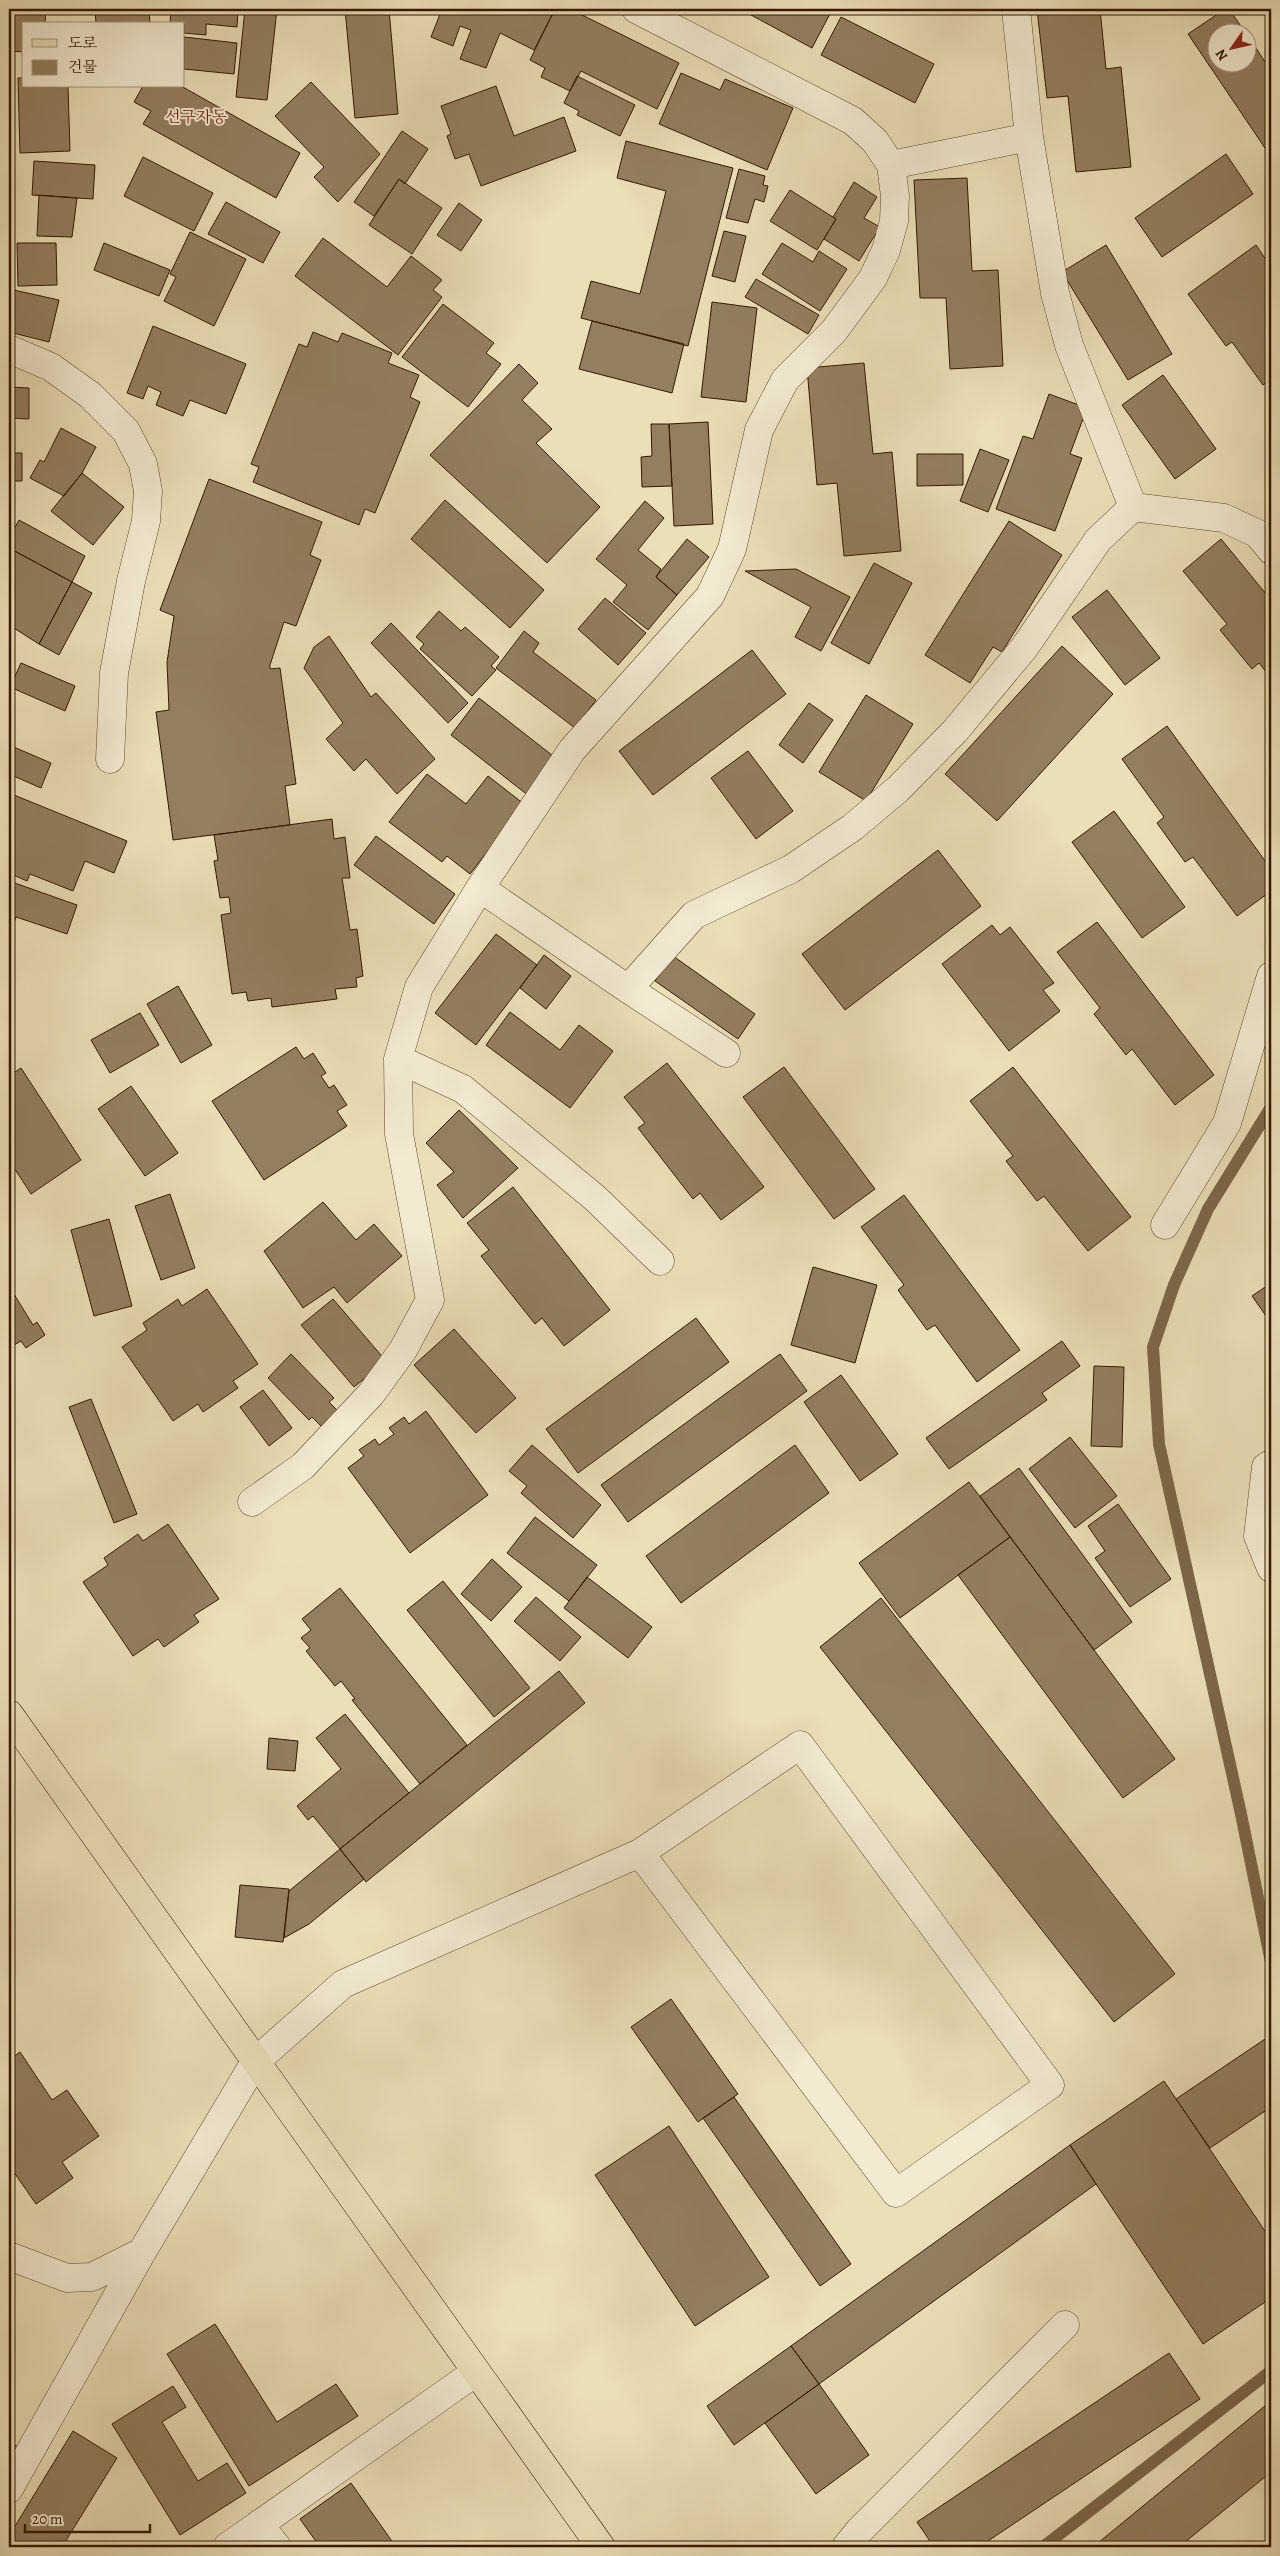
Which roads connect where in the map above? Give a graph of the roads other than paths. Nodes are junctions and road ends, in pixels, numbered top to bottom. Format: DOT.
graph roads {
  1 [pos="636,9"];
  2 [pos="1016,9"];
  3 [pos="1029,138"];
  4 [pos="891,165"];
  5 [pos="9,349"];
  6 [pos="1133,507"];
  7 [pos="1271,550"];
  8 [pos="110,759"];
  9 [pos="480,888"];
  10 [pos="1271,976"];
  11 [pos="628,990"];
  12 [pos="726,1053"];
  13 [pos="398,1059"];
  14 [pos="1166,1225"];
  15 [pos="660,1260"];
  16 [pos="1271,1464"];
  17 [pos="252,1502"];
  18 [pos="1271,1568"];
  19 [pos="9,1714"];
  20 [pos="640,1853"];
  21 [pos="255,2062"];
  22 [pos="142,2252"];
  23 [pos="9,2256"];
  24 [pos="1065,2325"];
  25 [pos="476,2372"];
  26 [pos="9,2489"];
  27 [pos="260,2524"];
  28 [pos="227,2547"];
  29 [pos="276,2547"];
  30 [pos="601,2547"];
  31 [pos="846,2547"];
  1 -- 4 [label="street"];
  2 -- 3 [label="street"];
  3 -- 4 [label="street"];
  3 -- 6 [label="street"];
  4 -- 9 [label="street"];
  5 -- 8 [label="street"];
  6 -- 7 [label="street"];
  6 -- 11 [label="street"];
  9 -- 11 [label="street"];
  9 -- 13 [label="street"];
  10 -- 14 [label="street"];
  11 -- 12 [label="street"];
  13 -- 15 [label="street"];
  13 -- 17 [label="street"];
  16 -- 18 [label="street"];
  19 -- 21 [label="main road"];
  20 -- 20 [label="street"];
  20 -- 21 [label="street"];
  21 -- 22 [label="street"];
  21 -- 25 [label="main road"];
  22 -- 23 [label="street"];
  22 -- 26 [label="street"];
  24 -- 31 [label="street"];
  25 -- 27 [label="street"];
  25 -- 30 [label="main road"];
  27 -- 28 [label="street"];
  27 -- 29 [label="street"];
}
